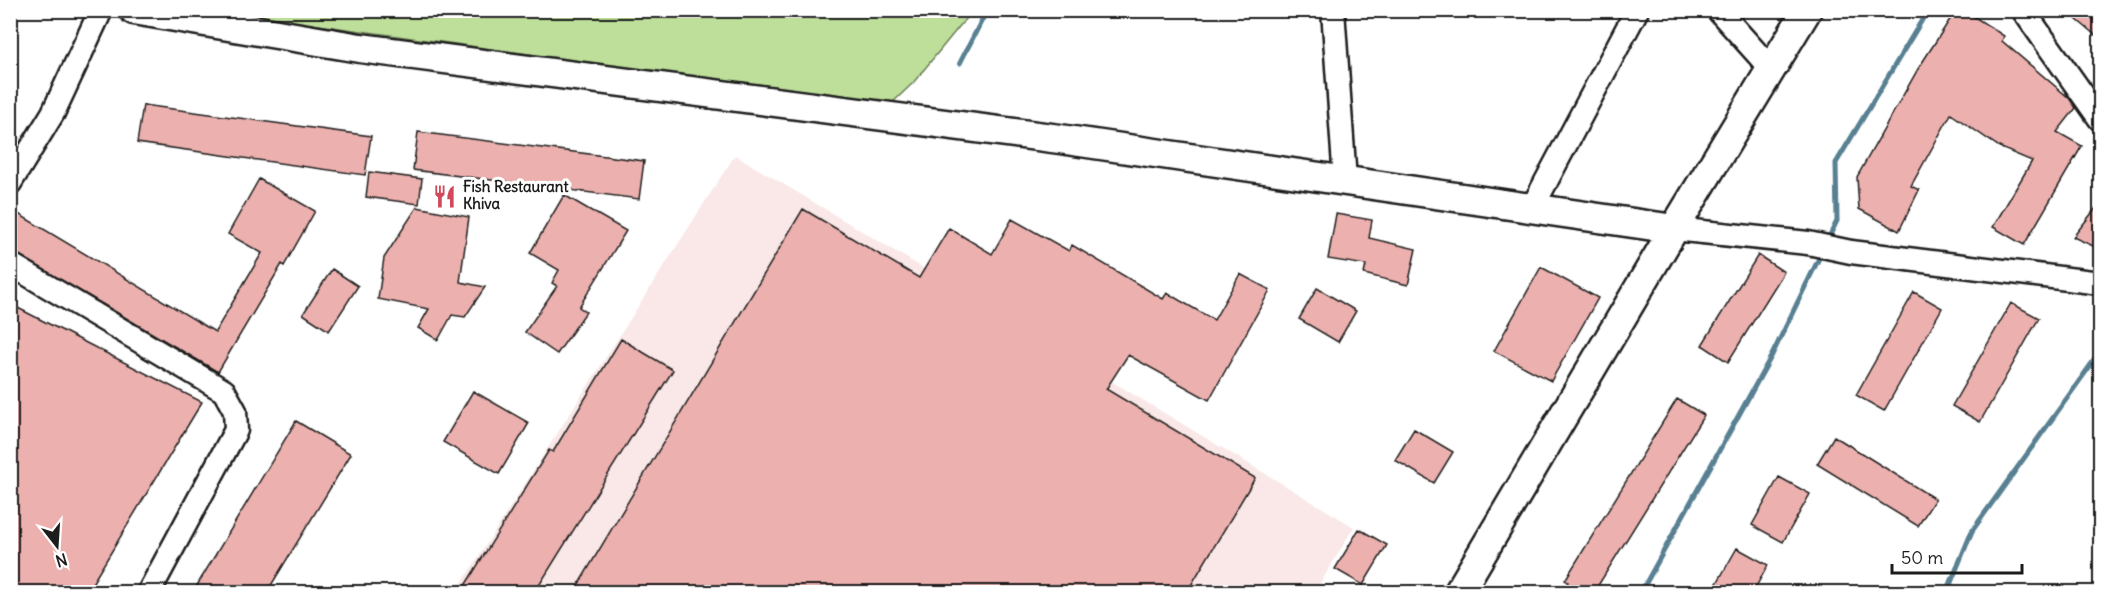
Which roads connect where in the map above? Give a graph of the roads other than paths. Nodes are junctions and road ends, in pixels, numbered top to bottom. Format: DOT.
graph roads {
  1 [pos="101,10"];
  2 [pos="134,10"];
  3 [pos="1333,10"];
  4 [pos="1637,10"];
  5 [pos="1718,10"];
  6 [pos="1807,10"];
  7 [pos="2023,10"];
  8 [pos="1771,69"];
  9 [pos="2100,119"];
  10 [pos="1345,181"];
  11 [pos="10,183"];
  12 [pos="1532,208"];
  13 [pos="1674,229"];
  14 [pos="10,264"];
  15 [pos="2100,283"];
  16 [pos="148,592"];
  17 [pos="1459,592"];
  1 -- 11 [label="street"];
  2 -- 10 [label="main road"];
  3 -- 10 [label="street"];
  4 -- 12 [label="street"];
  5 -- 8 [label="street"];
  6 -- 8 [label="main road"];
  7 -- 9 [label="street"];
  8 -- 13 [label="main road"];
  10 -- 12 [label="main road"];
  12 -- 13 [label="main road"];
  13 -- 15 [label="street"];
  13 -- 17 [label="main road"];
  14 -- 16 [label="street"];
}
